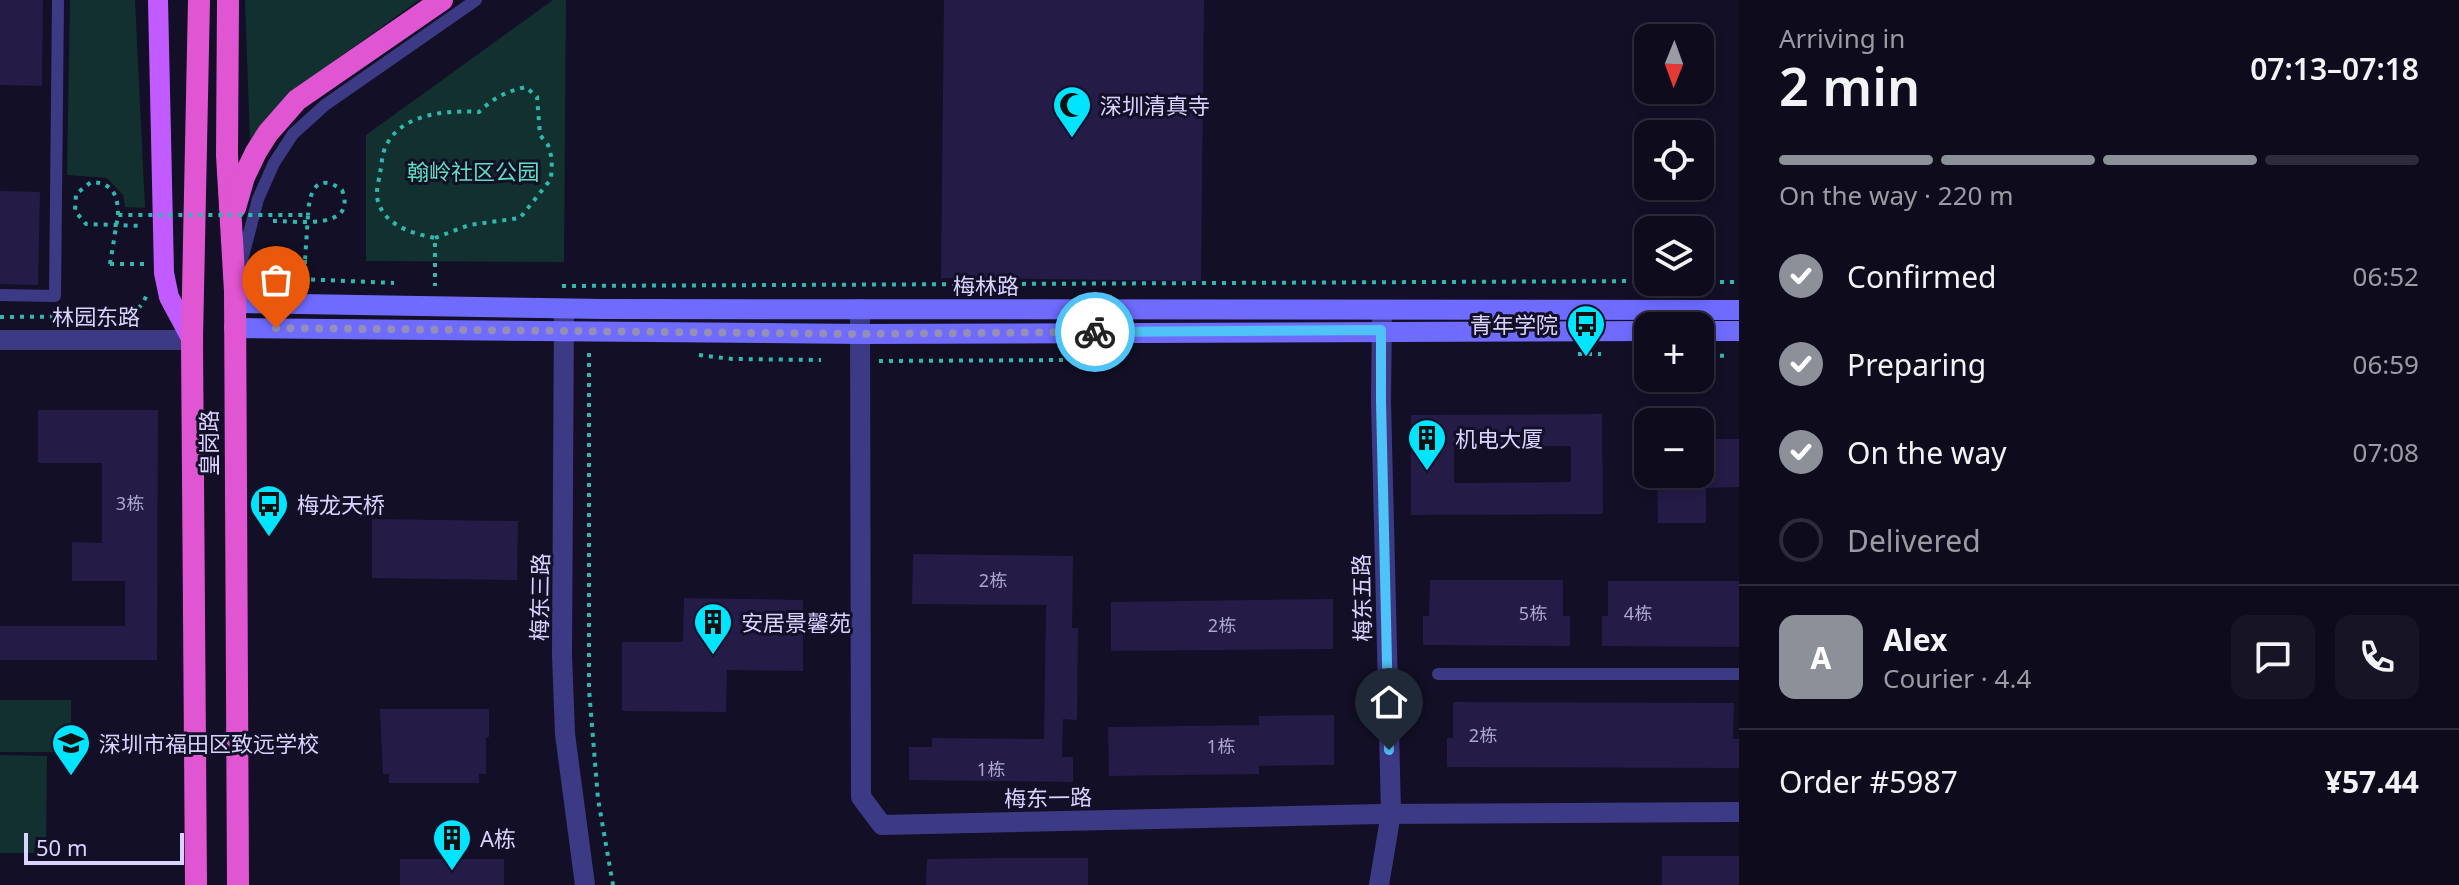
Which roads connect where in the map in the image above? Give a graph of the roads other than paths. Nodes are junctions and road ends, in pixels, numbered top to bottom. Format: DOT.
graph roads {
  1 [pos="58,0"];
  2 [pos="158,0"];
  3 [pos="199,0"];
  4 [pos="228,0"];
  5 [pos="442,0"];
  6 [pos="476,0"];
  7 [pos="230,224"];
  8 [pos="0,295"];
  9 [pos="234,297"];
  10 [pos="564,309"];
  11 [pos="860,309"];
  12 [pos="1382,309"];
  13 [pos="1739,310"];
  14 [pos="234,328"];
  15 [pos="1381,330"];
  16 [pos="564,331"];
  17 [pos="1634,331"];
  18 [pos="1714,331"];
  19 [pos="1739,331"];
  20 [pos="860,334"];
  21 [pos="0,340"];
  22 [pos="192,340"];
  23 [pos="1438,674"];
  24 [pos="1739,674"];
  25 [pos="1739,812"];
  26 [pos="1391,813"];
  27 [pos="196,885"];
  28 [pos="238,885"];
  29 [pos="585,885"];
  30 [pos="1379,885"];
  1 -- 8 [label="lane"];
  2 -- 22 [label="main road"];
  3 -- 22 [label="highway, 皇岗路"];
  4 -- 7 [label="highway, 皇岗路"];
  5 -- 7 [label="highway"];
  6 -- 9 [label="lane"];
  7 -- 9 [label="highway, 皇岗路"];
  9 -- 10 [label="main road, 梅林路"];
  9 -- 14 [label="highway, 皇岗路"];
  10 -- 11 [label="main road, 梅林路"];
  10 -- 16 [label="street, 梅东三路"];
  11 -- 12 [label="main road, 梅林路"];
  11 -- 20 [label="street, 梅东一路"];
  12 -- 13 [label="main road, 梅林路"];
  12 -- 15 [label="street, 梅东五路"];
  14 -- 16 [label="main road"];
  14 -- 28 [label="highway, 皇岗路"];
  15 -- 17 [label="main road"];
  15 -- 20 [label="main road"];
  15 -- 26 [label="street, 梅东五路"];
  16 -- 20 [label="main road"];
  16 -- 29 [label="street, 梅东三路"];
  18 -- 19 [label="main road"];
  20 -- 26 [label="street, 梅东一路"];
  21 -- 22 [label="street, 林园东路"];
  22 -- 27 [label="highway, 皇岗路"];
  23 -- 24 [label="lane"];
  25 -- 26 [label="street, 梅东一路"];
  26 -- 30 [label="street, 梅东五路"];
}
